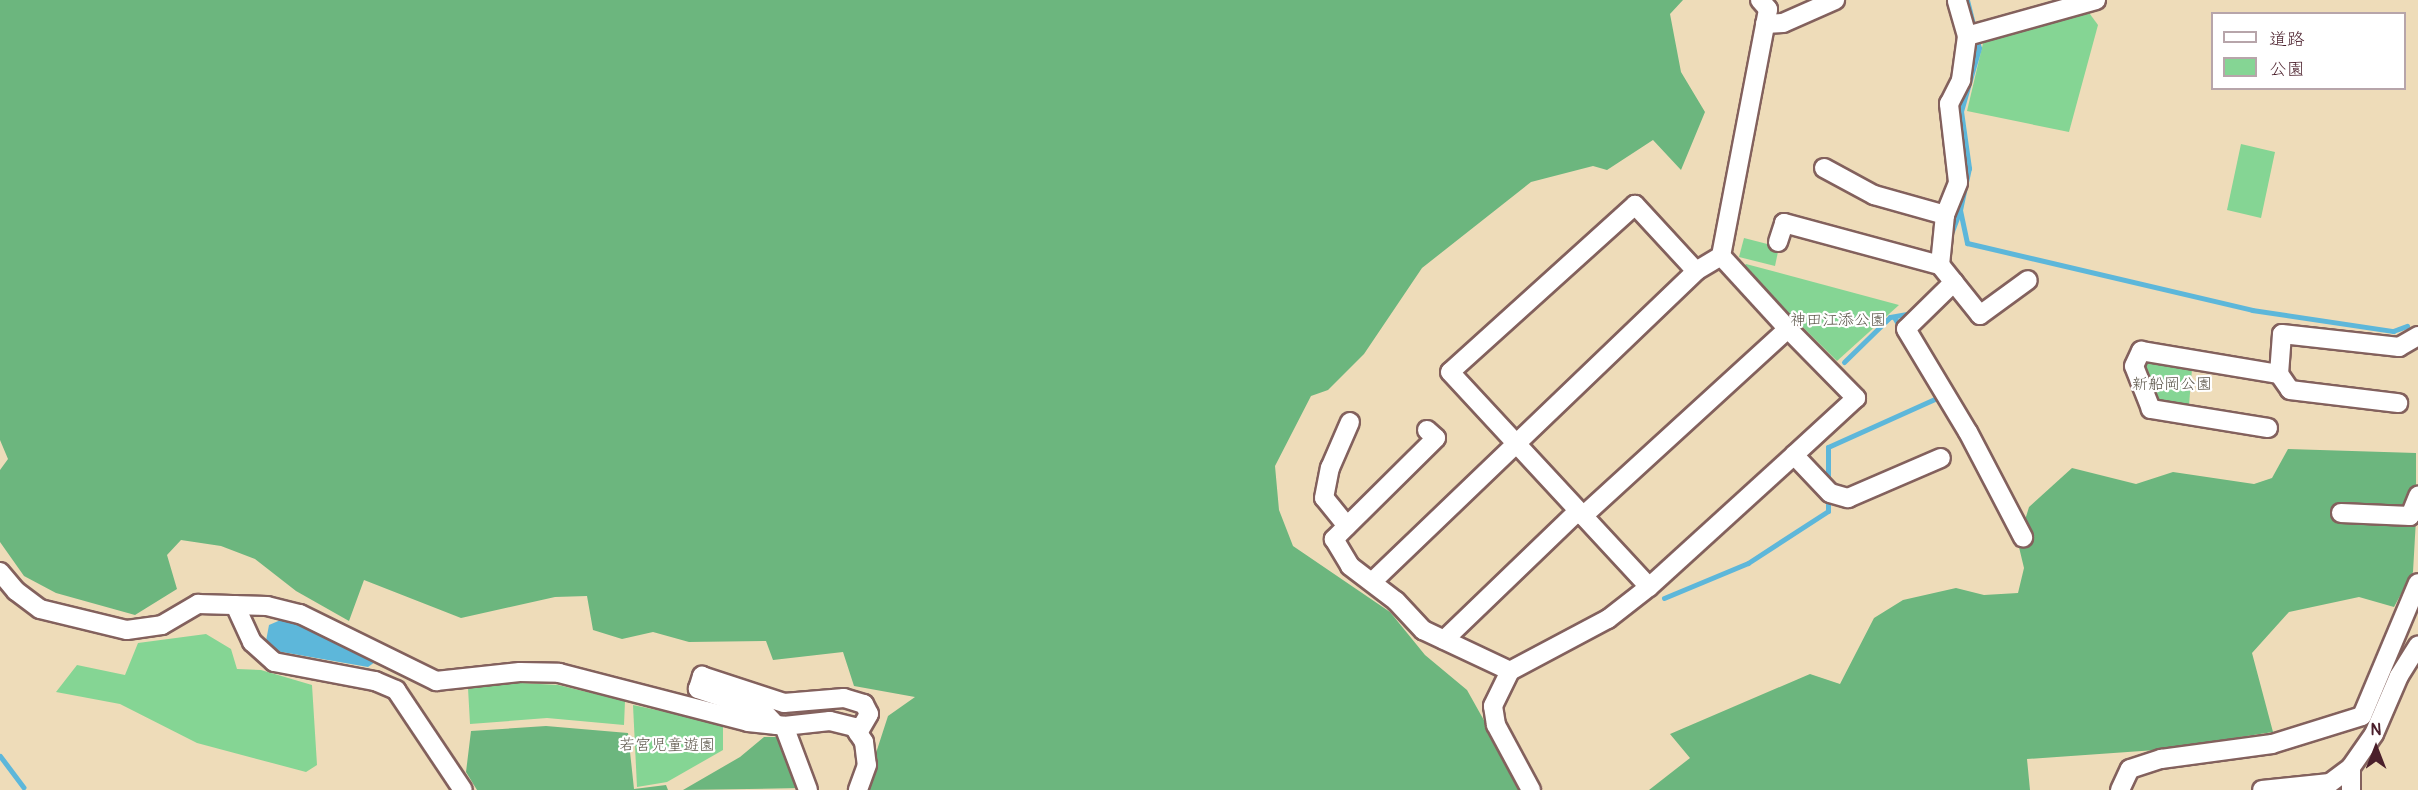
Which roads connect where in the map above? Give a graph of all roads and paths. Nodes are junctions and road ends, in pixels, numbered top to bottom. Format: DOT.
graph roads {
  1 [pos="1760,0"];
  2 [pos="1835,0"];
  3 [pos="1957,0"];
  4 [pos="2096,0"];
  5 [pos="1765,24"];
  6 [pos="1967,36"];
  7 [pos="1824,168"];
  8 [pos="1945,215"];
  9 [pos="1778,242"];
  10 [pos="1721,256"];
  11 [pos="1940,265"];
  12 [pos="1696,271"];
  13 [pos="2028,280"];
  14 [pos="1954,282"];
  15 [pos="1788,329"];
  16 [pos="2418,336"];
  17 [pos="2279,374"];
  18 [pos="2398,403"];
  19 [pos="1350,422"];
  20 [pos="2268,428"];
  21 [pos="1427,430"];
  22 [pos="1516,445"];
  23 [pos="1794,455"];
  24 [pos="1941,458"];
  25 [pos="2418,496"];
  26 [pos="2341,513"];
  27 [pos="1581,514"];
  28 [pos="1347,526"];
  29 [pos="2023,537"];
  30 [pos="0,572"];
  31 [pos="1372,582"];
  32 [pos="1649,587"];
  33 [pos="2417,592"];
  34 [pos="236,605"];
  35 [pos="1444,640"];
  36 [pos="2418,646"];
  37 [pos="1510,671"];
  38 [pos="780,726"];
  39 [pos="858,733"];
  40 [pos="865,751"];
  41 [pos="2352,767"];
  42 [pos="463,790"];
  43 [pos="808,790"];
  44 [pos="845,790"];
  45 [pos="858,790"];
  46 [pos="1531,790"];
  47 [pos="2120,790"];
  48 [pos="2262,790"];
  49 [pos="2351,790"];
  1 -- 5 [label="street"];
  2 -- 5 [label="street"];
  3 -- 6 [label="street"];
  4 -- 6 [label="street"];
  5 -- 10 [label="street"];
  6 -- 8 [label="street"];
  7 -- 8 [label="street"];
  8 -- 11 [label="street"];
  9 -- 11 [label="street"];
  10 -- 12 [label="street"];
  10 -- 15 [label="street"];
  11 -- 14 [label="street"];
  12 -- 22 [label="street"];
  12 -- 22 [label="street"];
  13 -- 14 [label="street"];
  14 -- 29 [label="street"];
  15 -- 23 [label="street"];
  15 -- 27 [label="street"];
  16 -- 17 [label="street"];
  17 -- 18 [label="street"];
  17 -- 20 [label="street"];
  19 -- 28 [label="street"];
  21 -- 28 [label="street"];
  22 -- 27 [label="street"];
  22 -- 31 [label="street"];
  23 -- 24 [label="street"];
  23 -- 32 [label="street"];
  25 -- 26 [label="street"];
  27 -- 32 [label="street"];
  27 -- 35 [label="street"];
  28 -- 31 [label="street"];
  30 -- 34 [label="street"];
  31 -- 35 [label="street"];
  32 -- 37 [label="street"];
  33 -- 47 [label="street"];
  34 -- 38 [label="street"];
  34 -- 42 [label="street"];
  35 -- 37 [label="street"];
  36 -- 41 [label="street"];
  37 -- 46 [label="street"];
  38 -- 39 [label="street"];
  38 -- 39 [label="street"];
  38 -- 43 [label="street"];
  39 -- 40 [label="street"];
  40 -- 44 [label="street"];
  40 -- 45 [label="street"];
  41 -- 48 [label="street"];
  41 -- 49 [label="street"];
}
